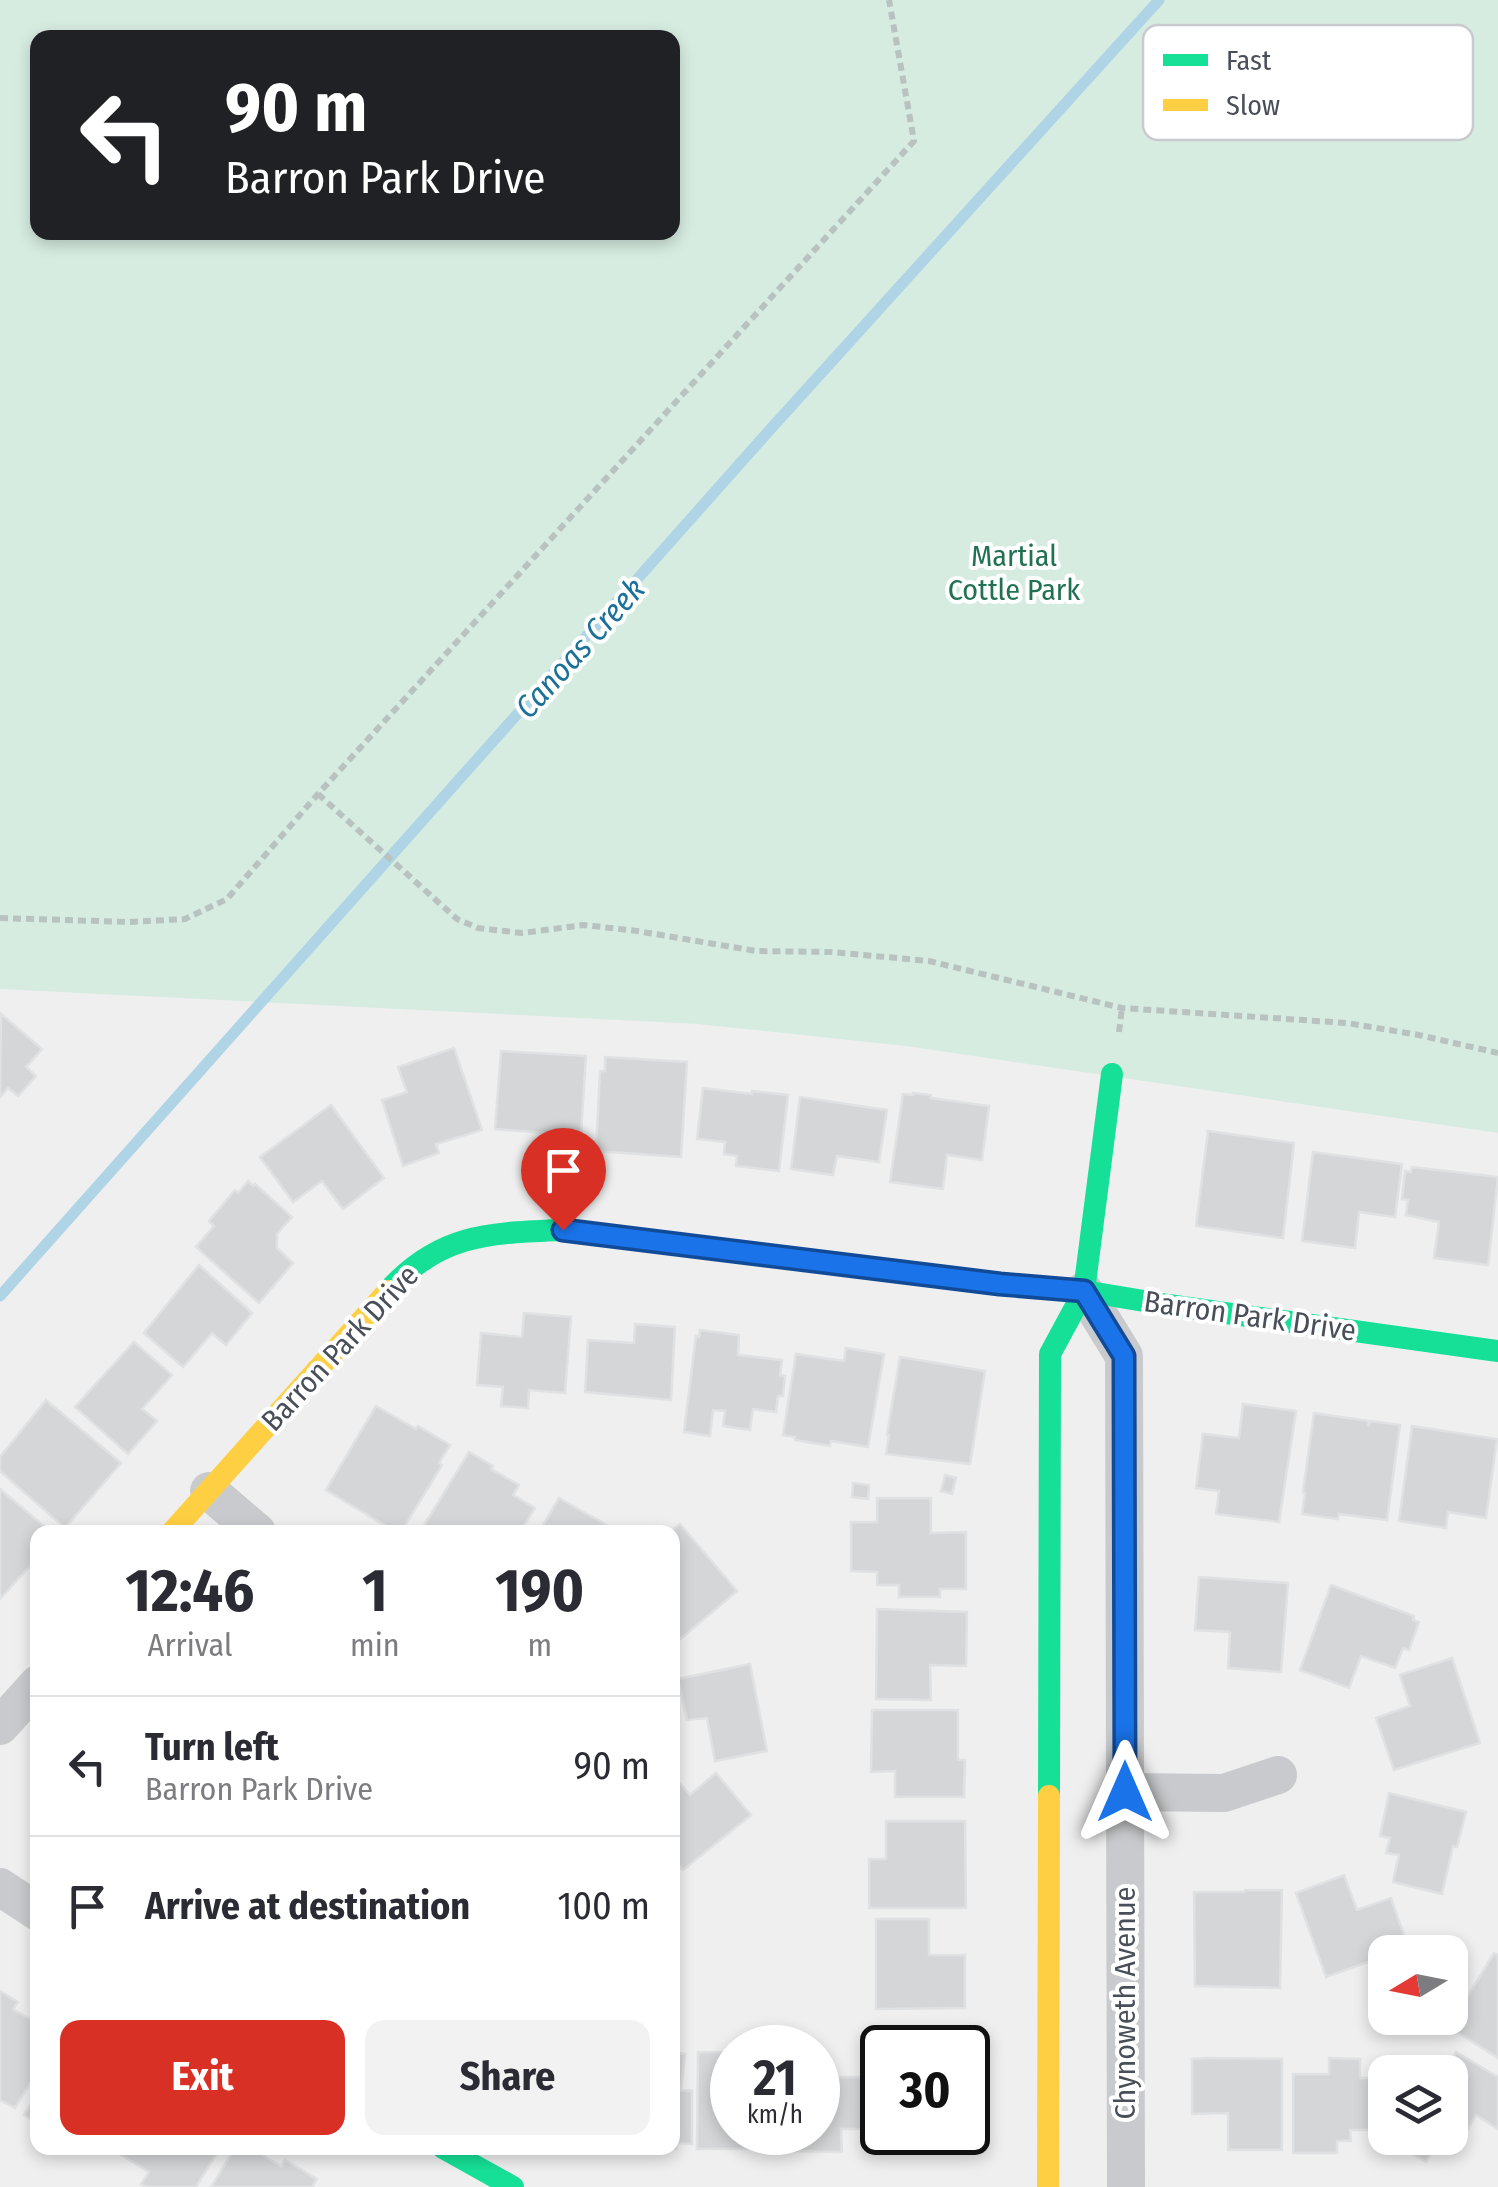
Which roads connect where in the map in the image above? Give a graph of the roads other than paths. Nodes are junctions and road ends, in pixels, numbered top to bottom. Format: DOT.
graph roads {
  1 [pos="1112,1074"];
  2 [pos="1084,1291"];
  3 [pos="1498,1351"];
  4 [pos="209,1491"];
  5 [pos="178,1525"];
  6 [pos="250,1525"];
  7 [pos="30,1693"];
  8 [pos="0,1726"];
  9 [pos="1278,1775"];
  10 [pos="1125,1792"];
  11 [pos="0,1887"];
  12 [pos="30,1907"];
  13 [pos="456,2155"];
  14 [pos="513,2187"];
  15 [pos="1048,2187"];
  16 [pos="1126,2187"];
  1 -- 2 [label="street"];
  2 -- 3 [label="street, Barron Park Drive"];
  2 -- 4 [label="street, Barron Park Drive"];
  2 -- 10 [label="street, Chynoweth Avenue"];
  2 -- 15 [label="street"];
  4 -- 5 [label="street, Barron Park Drive"];
  4 -- 6 [label="street"];
  7 -- 8 [label="street"];
  9 -- 10 [label="street"];
  10 -- 16 [label="street, Chynoweth Avenue"];
  11 -- 12 [label="street"];
  13 -- 14 [label="street"];
}
